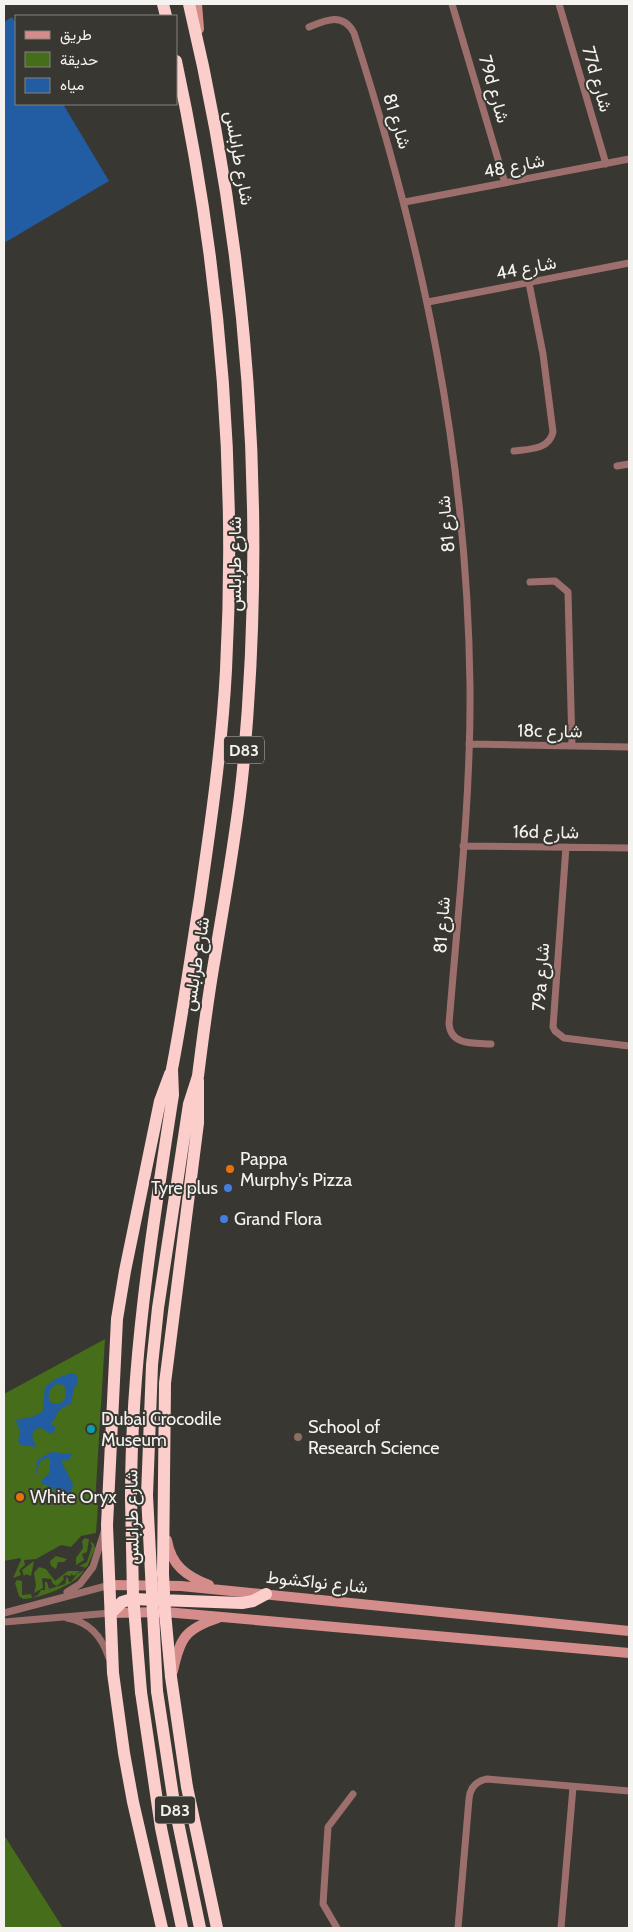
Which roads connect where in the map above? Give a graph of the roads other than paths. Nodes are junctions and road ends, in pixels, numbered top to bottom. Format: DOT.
graph roads {
  1 [pos="189,4"];
  2 [pos="197,4"];
  3 [pos="452,4"];
  4 [pos="559,4"];
  5 [pos="308,27"];
  6 [pos="199,45"];
  7 [pos="178,72"];
  8 [pos="629,159"];
  9 [pos="606,164"];
  10 [pos="506,183"];
  11 [pos="405,202"];
  12 [pos="629,263"];
  13 [pos="529,282"];
  14 [pos="428,302"];
  15 [pos="514,451"];
  16 [pos="629,464"];
  17 [pos="617,466"];
  18 [pos="530,582"];
  19 [pos="469,744"];
  20 [pos="572,746"];
  21 [pos="629,747"];
  22 [pos="463,846"];
  23 [pos="566,847"];
  24 [pos="629,848"];
  25 [pos="491,1044"];
  26 [pos="629,1046"];
  27 [pos="172,1069"];
  28 [pos="198,1076"];
  29 [pos="163,1519"];
  30 [pos="108,1524"];
  31 [pos="164,1584"];
  32 [pos="110,1585"];
  33 [pos="219,1589"];
  34 [pos="266,1594"];
  35 [pos="58,1597"];
  36 [pos="164,1606"];
  37 [pos="4,1613"];
  38 [pos="111,1613"];
  39 [pos="60,1616"];
  40 [pos="221,1617"];
  41 [pos="4,1622"];
  42 [pos="629,1631"];
  43 [pos="629,1652"];
  44 [pos="114,1672"];
  45 [pos="172,1677"];
  46 [pos="573,1787"];
  47 [pos="629,1791"];
  48 [pos="353,1794"];
  49 [pos="162,1928"];
  50 [pos="182,1928"];
  51 [pos="200,1928"];
  52 [pos="217,1928"];
  53 [pos="337,1928"];
  54 [pos="458,1928"];
  55 [pos="561,1928"];
  1 -- 6 [label="highway, شارع طرابلس / D83"];
  2 -- 6 [label="street"];
  3 -- 10 [label="street, 79d شارع"];
  4 -- 9 [label="street, 77d شارع"];
  5 -- 11 [label="street, شارع 81"];
  6 -- 28 [label="highway, شارع طرابلس / D83"];
  7 -- 27 [label="highway, شارع طرابلس / D83"];
  8 -- 9 [label="street, شارع 48"];
  9 -- 10 [label="street, شارع 48"];
  10 -- 11 [label="street, شارع 48"];
  11 -- 14 [label="street, شارع 81"];
  12 -- 13 [label="street, شارع 44"];
  13 -- 14 [label="street, شارع 44"];
  13 -- 15 [label="street"];
  14 -- 19 [label="street, شارع 81"];
  16 -- 17 [label="street"];
  18 -- 20 [label="street"];
  19 -- 20 [label="street, 18c شارع"];
  19 -- 22 [label="street, شارع 81"];
  20 -- 21 [label="street, 18c شارع"];
  22 -- 23 [label="street, 16d شارع"];
  22 -- 25 [label="street, شارع 81"];
  23 -- 24 [label="street, 16d شارع"];
  23 -- 26 [label="street, 79a شارع"];
  27 -- 30 [label="highway"];
  27 -- 50 [label="highway, شارع طرابلس / D83, bridge"];
  28 -- 29 [label="highway"];
  28 -- 51 [label="highway, شارع طرابلس / D83, bridge"];
  29 -- 31 [label="highway"];
  29 -- 33 [label="street"];
  30 -- 32 [label="highway"];
  30 -- 35 [label="street"];
  31 -- 32 [label="street, شارع نواكشوط"];
  31 -- 33 [label="street, شارع نواكشوط"];
  31 -- 36 [label="highway"];
  32 -- 35 [label="street, شارع نواكشوط"];
  32 -- 38 [label="highway"];
  33 -- 34 [label="street, شارع نواكشوط"];
  34 -- 36 [label="highway"];
  34 -- 42 [label="street, شارع نواكشوط"];
  35 -- 37 [label="street, شارع نواكشوط"];
  36 -- 38 [label="highway"];
  36 -- 40 [label="street"];
  36 -- 45 [label="highway"];
  38 -- 39 [label="street"];
  38 -- 44 [label="highway"];
  39 -- 41 [label="street"];
  39 -- 44 [label="street"];
  40 -- 43 [label="street"];
  40 -- 45 [label="street"];
  44 -- 49 [label="highway"];
  45 -- 52 [label="highway"];
  46 -- 47 [label="street"];
  46 -- 54 [label="street"];
  46 -- 55 [label="street"];
  48 -- 53 [label="street"];
}
